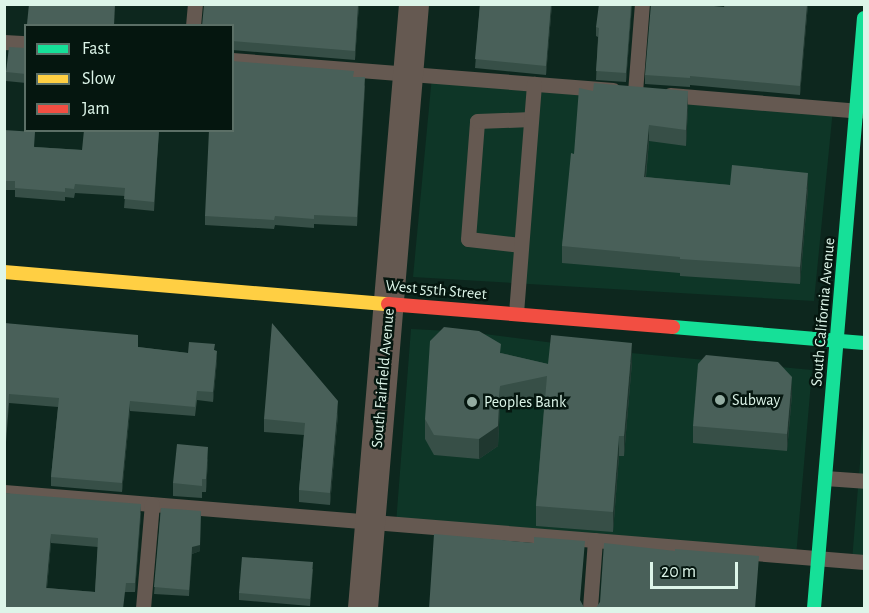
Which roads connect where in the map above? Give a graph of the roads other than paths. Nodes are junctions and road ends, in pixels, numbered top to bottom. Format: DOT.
graph roads {
  1 [pos="195,4"];
  2 [pos="414,4"];
  3 [pos="642,4"];
  4 [pos="864,18"];
  5 [pos="193,24"];
  6 [pos="4,42"];
  7 [pos="24,43"];
  8 [pos="234,60"];
  9 [pos="408,74"];
  10 [pos="534,84"];
  11 [pos="646,93"];
  12 [pos="861,111"];
  13 [pos="531,119"];
  14 [pos="521,244"];
  15 [pos="4,272"];
  16 [pos="389,303"];
  17 [pos="516,313"];
  18 [pos="837,341"];
  19 [pos="864,343"];
  20 [pos="825,478"];
  21 [pos="864,481"];
  22 [pos="4,492"];
  23 [pos="152,504"];
  24 [pos="371,522"];
  25 [pos="595,540"];
  26 [pos="818,559"];
  27 [pos="864,562"];
  28 [pos="143,609"];
  29 [pos="363,609"];
  30 [pos="590,609"];
  31 [pos="814,609"];
  1 -- 5 [label="lane"];
  2 -- 9 [label="street, South Fairfield Avenue"];
  3 -- 11 [label="lane"];
  4 -- 12 [label="main road, South California Avenue"];
  6 -- 7 [label="lane"];
  8 -- 9 [label="lane"];
  9 -- 10 [label="lane"];
  9 -- 16 [label="street, South Fairfield Avenue"];
  10 -- 11 [label="lane"];
  10 -- 13 [label="lane"];
  11 -- 12 [label="lane"];
  12 -- 18 [label="main road, South California Avenue"];
  13 -- 14 [label="lane"];
  13 -- 14 [label="lane"];
  14 -- 17 [label="lane"];
  15 -- 16 [label="main road, West 55th Street"];
  16 -- 17 [label="main road, West 55th Street"];
  16 -- 24 [label="street, South Fairfield Avenue"];
  17 -- 18 [label="main road, West 55th Street"];
  18 -- 19 [label="main road, West 55th Street"];
  18 -- 20 [label="main road, South California Avenue"];
  20 -- 21 [label="lane"];
  20 -- 26 [label="main road, South California Avenue"];
  22 -- 23 [label="lane"];
  23 -- 24 [label="lane"];
  23 -- 28 [label="lane"];
  24 -- 25 [label="lane"];
  24 -- 29 [label="street, South Fairfield Avenue"];
  25 -- 26 [label="lane"];
  25 -- 30 [label="lane"];
  26 -- 27 [label="lane"];
  26 -- 31 [label="main road, South California Avenue"];
}
